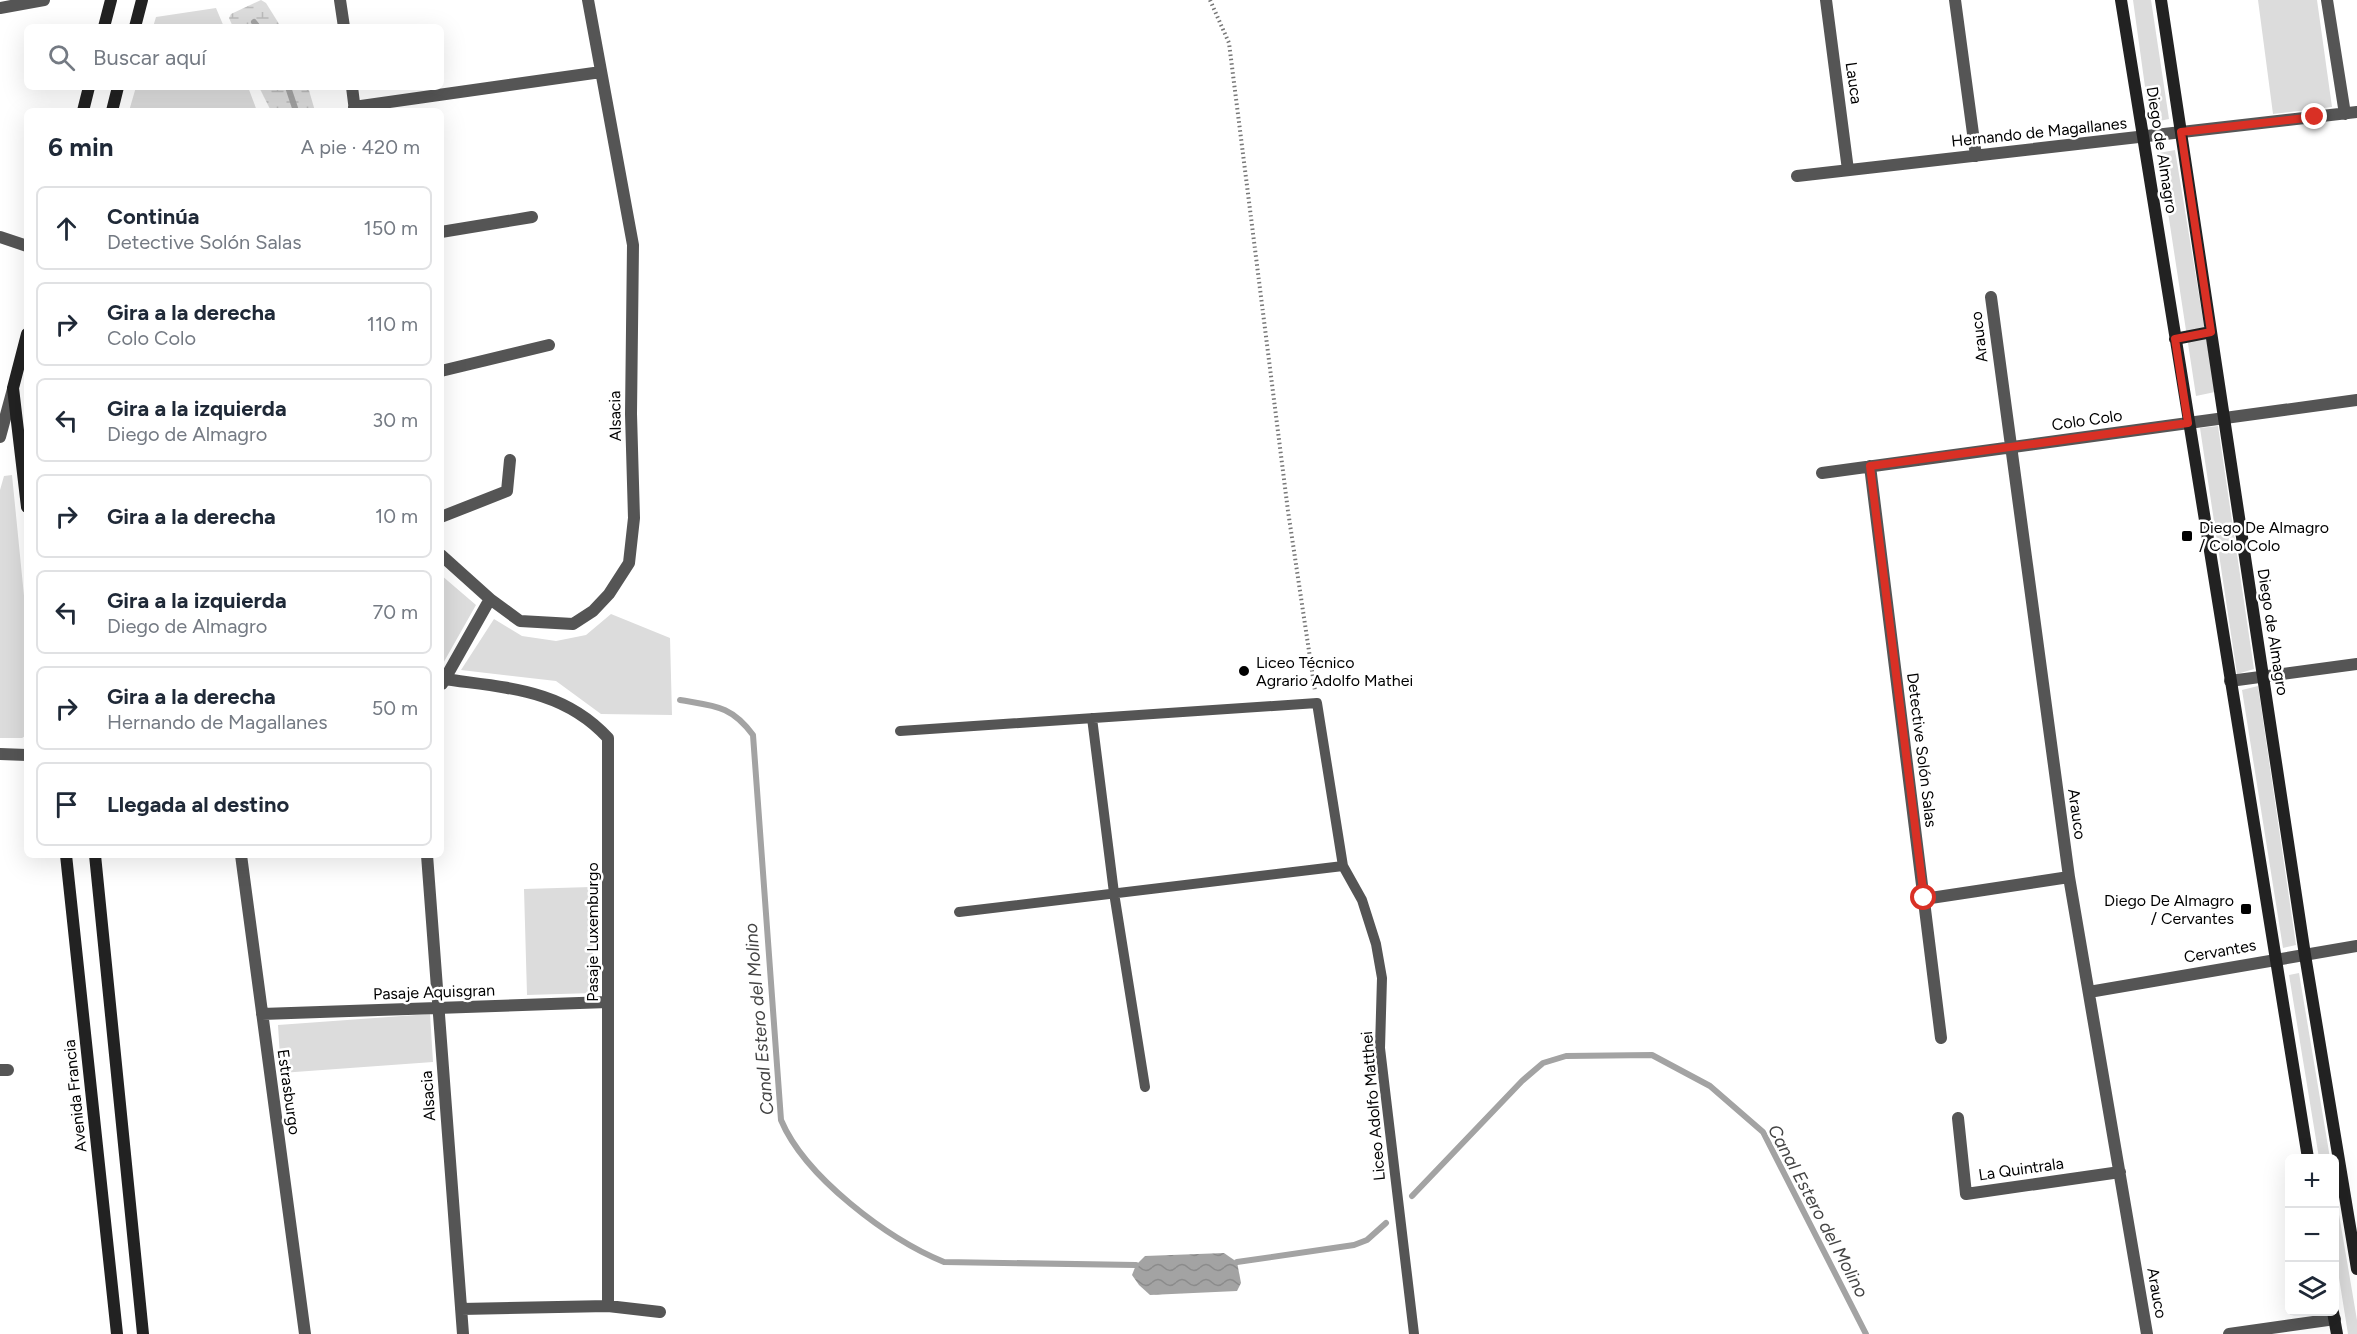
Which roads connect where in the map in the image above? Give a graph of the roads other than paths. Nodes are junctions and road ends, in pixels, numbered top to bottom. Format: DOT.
graph roads {
  1 [pos="44,0"];
  2 [pos="111,0"];
  3 [pos="142,0"];
  4 [pos="340,0"];
  5 [pos="588,0"];
  6 [pos="1826,0"];
  7 [pos="1954,0"];
  8 [pos="2121,0"];
  9 [pos="2161,0"];
  10 [pos="2327,0"];
  11 [pos="0,8"];
  12 [pos="105,24"];
  13 [pos="136,24"];
  14 [pos="344,24"];
  15 [pos="601,72"];
  16 [pos="88,90"];
  17 [pos="117,90"];
  18 [pos="352,90"];
  19 [pos="84,108"];
  20 [pos="113,108"];
  21 [pos="355,108"];
  22 [pos="362,108"];
  23 [pos="2351,113"];
  24 [pos="2181,132"];
  25 [pos="2143,136"];
  26 [pos="1976,156"];
  27 [pos="1848,170"];
  28 [pos="1797,176"];
  29 [pos="532,217"];
  30 [pos="444,232"];
  31 [pos="0,237"];
  32 [pos="24,245"];
  33 [pos="1991,297"];
  34 [pos="2211,332"];
  35 [pos="2175,339"];
  36 [pos="549,345"];
  37 [pos="24,346"];
  38 [pos="444,370"];
  39 [pos="13,388"];
  40 [pos="2357,400"];
  41 [pos="2224,418"];
  42 [pos="2188,423"];
  43 [pos="0,436"];
  44 [pos="2009,447"];
  45 [pos="510,460"];
  46 [pos="1870,466"];
  47 [pos="1822,473"];
  48 [pos="24,482"];
  49 [pos="444,516"];
  50 [pos="444,558"];
  51 [pos="490,599"];
  52 [pos="2357,664"];
  53 [pos="2263,676"];
  54 [pos="444,680"];
  55 [pos="2230,681"];
  56 [pos="444,682"];
  57 [pos="1092,718"];
  58 [pos="900,731"];
  59 [pos="0,754"];
  60 [pos="24,755"];
  61 [pos="66,858"];
  62 [pos="95,858"];
  63 [pos="241,858"];
  64 [pos="427,858"];
  65 [pos="1342,866"];
  66 [pos="2069,877"];
  67 [pos="1114,893"];
  68 [pos="1924,898"];
  69 [pos="959,912"];
  70 [pos="2357,946"];
  71 [pos="2305,955"];
  72 [pos="2274,958"];
  73 [pos="2089,992"];
  74 [pos="608,1002"];
  75 [pos="438,1008"];
  76 [pos="262,1014"];
  77 [pos="1941,1038"];
  78 [pos="1145,1087"];
  79 [pos="1958,1118"];
  80 [pos="2307,1154"];
  81 [pos="2120,1172"];
  82 [pos="2357,1269"];
  83 [pos="608,1306"];
  84 [pos="461,1309"];
  85 [pos="660,1312"];
  86 [pos="2328,1316"];
  87 [pos="2334,1316"];
  88 [pos="117,1334"];
  89 [pos="143,1334"];
  90 [pos="305,1334"];
  91 [pos="463,1334"];
  92 [pos="1413,1334"];
  93 [pos="2147,1334"];
  94 [pos="2229,1334"];
  95 [pos="2337,1334"];
  1 -- 11 [label="street"];
  2 -- 12 [label="main road"];
  3 -- 13 [label="main road"];
  4 -- 14 [label="street"];
  5 -- 15 [label="street, Alsacia"];
  6 -- 27 [label="street, Lauca"];
  7 -- 26 [label="street"];
  8 -- 25 [label="main road, Diego de Almagro"];
  9 -- 24 [label="main road, Diego de Almagro"];
  10 -- 23 [label="street"];
  15 -- 22 [label="street"];
  15 -- 51 [label="street, Alsacia"];
  16 -- 19 [label="main road"];
  17 -- 20 [label="main road"];
  18 -- 21 [label="street"];
  23 -- 24 [label="street, Hernando de Magallanes"];
  24 -- 25 [label="street, Hernando de Magallanes"];
  24 -- 34 [label="main road, Diego de Almagro"];
  25 -- 26 [label="street, Hernando de Magallanes"];
  25 -- 35 [label="main road, Diego de Almagro"];
  26 -- 27 [label="street, Hernando de Magallanes"];
  27 -- 28 [label="street, Hernando de Magallanes"];
  29 -- 30 [label="street"];
  31 -- 32 [label="street"];
  33 -- 44 [label="street, Arauco"];
  34 -- 35 [label="main road"];
  34 -- 41 [label="main road, Diego de Almagro"];
  35 -- 42 [label="main road, Diego de Almagro"];
  36 -- 38 [label="street"];
  37 -- 39 [label="main road"];
  39 -- 43 [label="street"];
  39 -- 48 [label="main road"];
  40 -- 41 [label="street, Colo Colo"];
  41 -- 42 [label="street, Colo Colo"];
  41 -- 53 [label="main road, Diego de Almagro"];
  42 -- 44 [label="street, Colo Colo"];
  42 -- 55 [label="main road, Diego de Almagro"];
  44 -- 46 [label="street, Colo Colo"];
  44 -- 66 [label="street, Arauco"];
  45 -- 49 [label="street"];
  46 -- 47 [label="street, Colo Colo"];
  46 -- 68 [label="street, Detective Solón Salas"];
  50 -- 51 [label="street, Alsacia"];
  51 -- 54 [label="street"];
  52 -- 53 [label="street"];
  53 -- 55 [label="street"];
  53 -- 71 [label="main road, Diego de Almagro"];
  55 -- 72 [label="main road, Diego de Almagro"];
  56 -- 74 [label="street, Pasaje Luxemburgo"];
  57 -- 58 [label="lane"];
  57 -- 65 [label="lane, Liceo Adolfo Matthei"];
  57 -- 67 [label="lane"];
  59 -- 60 [label="street"];
  61 -- 88 [label="main road, Avenida Francia"];
  62 -- 89 [label="main road"];
  63 -- 76 [label="street, Estrasburgo"];
  64 -- 75 [label="street, Alsacia"];
  65 -- 67 [label="lane"];
  65 -- 92 [label="lane, Liceo Adolfo Matthei"];
  66 -- 68 [label="street"];
  66 -- 73 [label="street, Arauco"];
  67 -- 69 [label="lane"];
  67 -- 78 [label="lane"];
  68 -- 77 [label="street, Detective Solón Salas"];
  70 -- 71 [label="street, Cervantes"];
  71 -- 72 [label="street, Cervantes"];
  71 -- 82 [label="main road, Diego de Almagro"];
  72 -- 73 [label="street, Cervantes"];
  72 -- 80 [label="main road, Diego de Almagro"];
  73 -- 81 [label="street, Arauco"];
  74 -- 75 [label="street, Pasaje Aquisgran"];
  74 -- 83 [label="street, Pasaje Luxemburgo"];
  75 -- 76 [label="street, Pasaje Aquisgran"];
  75 -- 84 [label="street, Alsacia"];
  76 -- 90 [label="street, Estrasburgo"];
  79 -- 81 [label="street, La Quintrala"];
  81 -- 93 [label="street, Arauco"];
  83 -- 84 [label="street"];
  83 -- 85 [label="street"];
  84 -- 91 [label="street, Alsacia"];
  86 -- 94 [label="street"];
  87 -- 95 [label="main road"];
}
